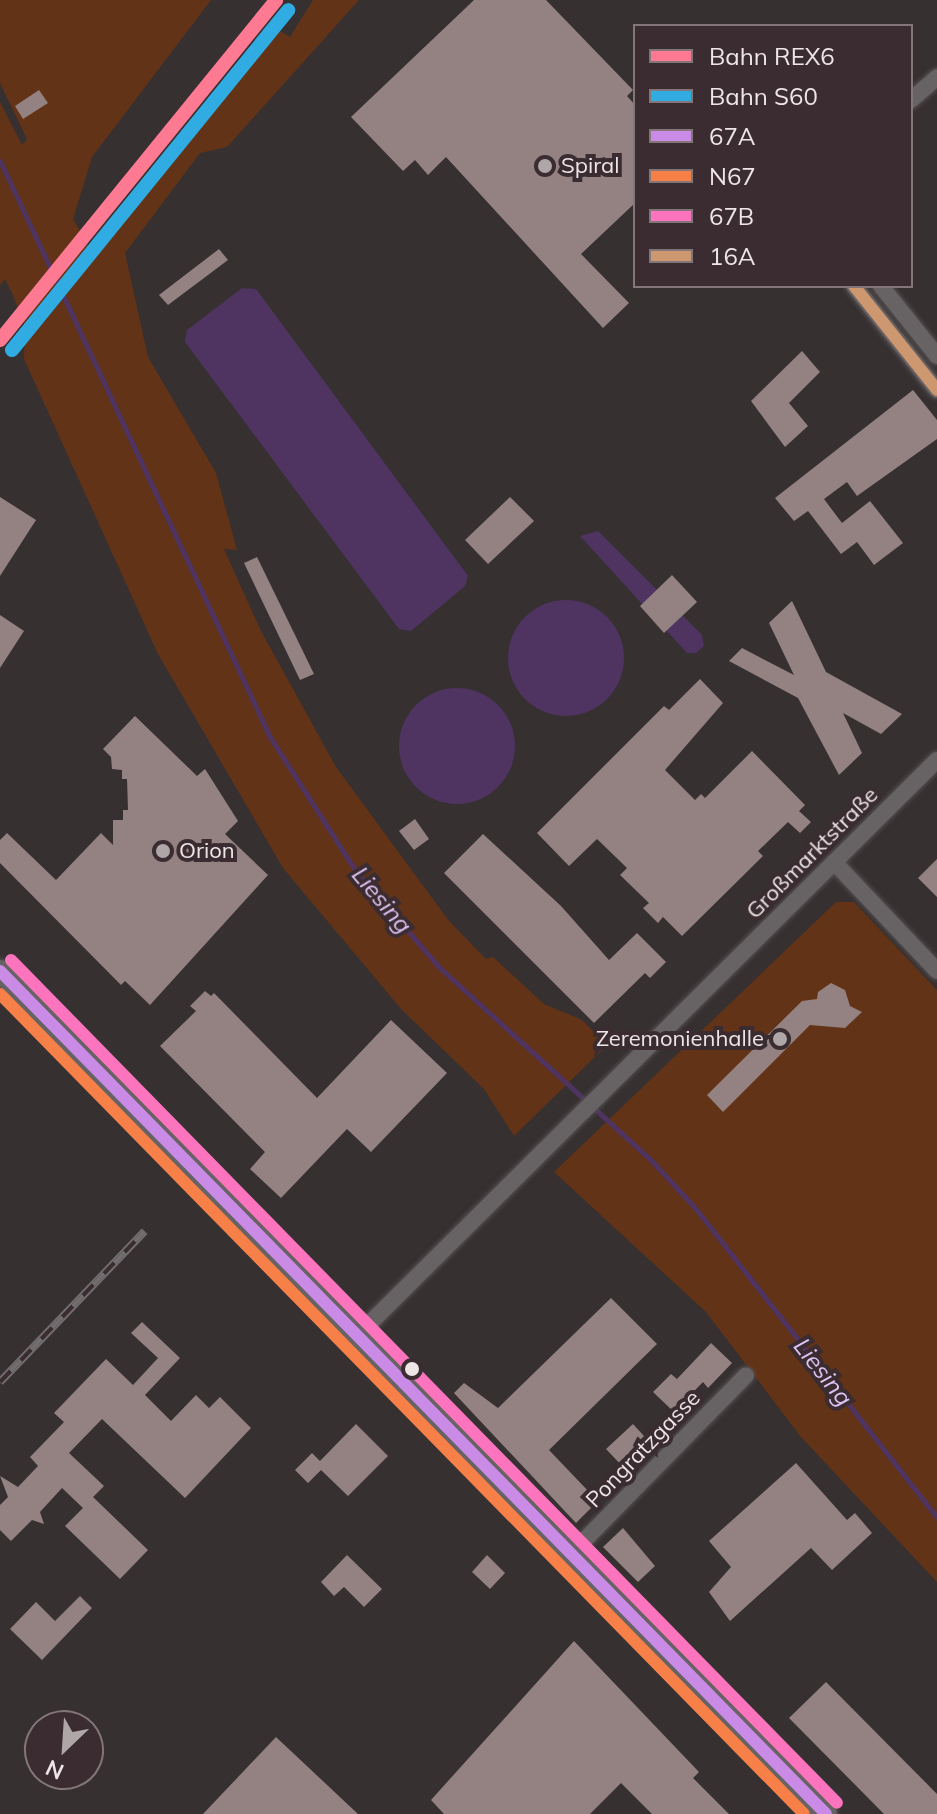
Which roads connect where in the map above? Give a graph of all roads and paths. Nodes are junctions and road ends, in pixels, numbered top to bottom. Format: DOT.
graph roads {
  1 [pos="937,77"];
  2 [pos="913,98"];
  3 [pos="856,288"];
  4 [pos="883,288"];
  5 [pos="937,356"];
  6 [pos="937,390"];
  7 [pos="937,760"];
  8 [pos="834,862"];
  9 [pos="0,971"];
  10 [pos="937,971"];
  11 [pos="358,1335"];
  12 [pos="746,1375"];
  13 [pos="571,1554"];
  14 [pos="826,1814"];
  1 -- 2 [label="street"];
  3 -- 6 [label="street"];
  4 -- 5 [label="street"];
  7 -- 8 [label="street, Großmarktstraße"];
  8 -- 10 [label="street"];
  8 -- 11 [label="street, Großmarktstraße"];
  9 -- 11 [label="main road"];
  11 -- 13 [label="main road"];
  12 -- 13 [label="street, Pongratzgasse"];
  13 -- 14 [label="main road"];
}
